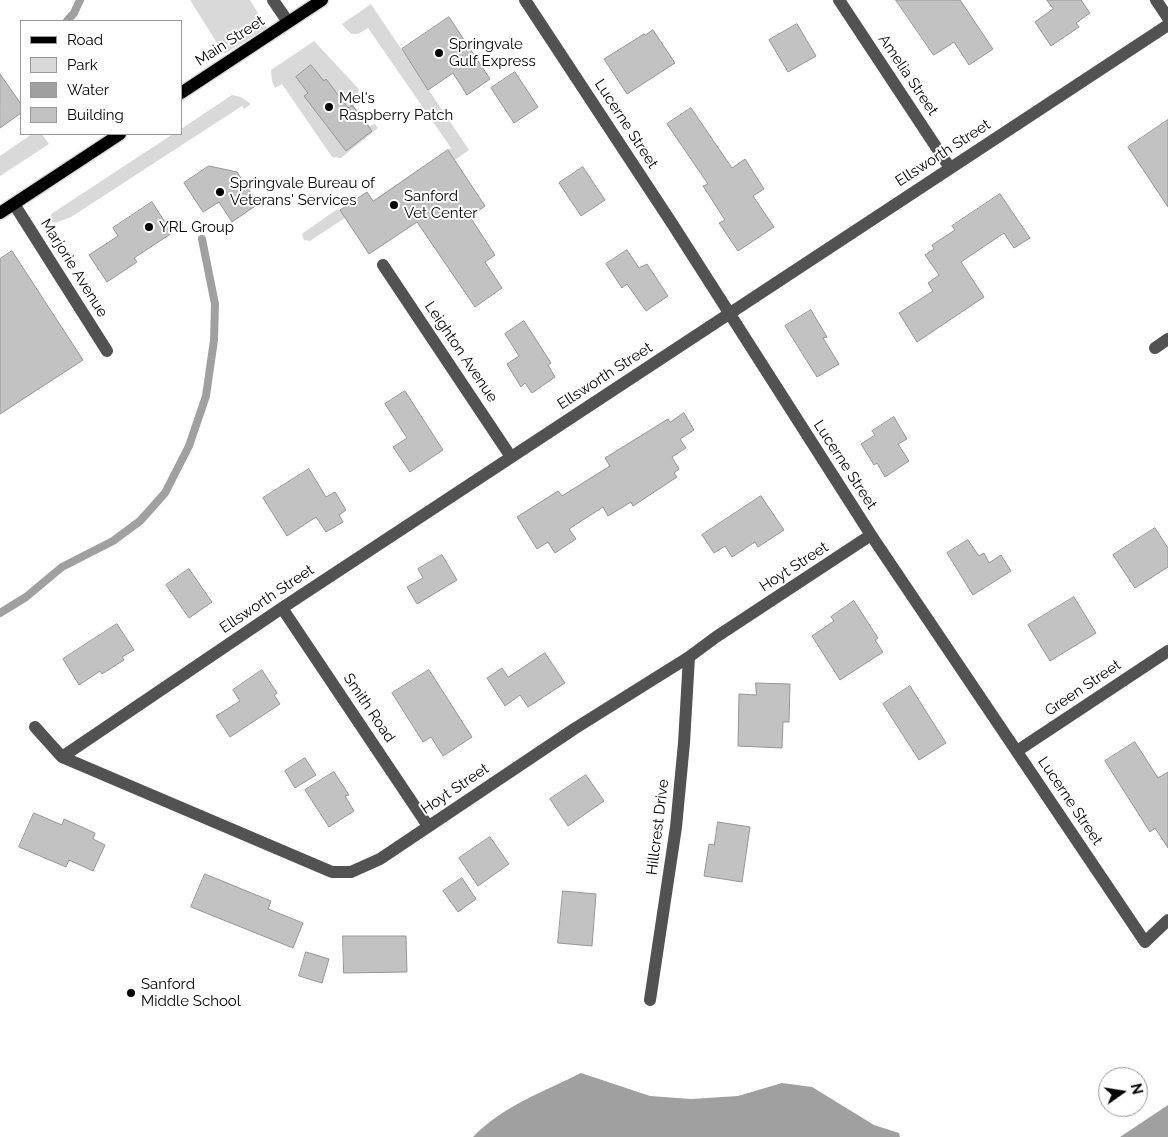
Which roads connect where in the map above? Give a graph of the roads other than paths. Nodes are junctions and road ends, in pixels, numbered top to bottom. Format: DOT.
graph roads {
  1 [pos="273,0"];
  2 [pos="322,0"];
  3 [pos="525,0"];
  4 [pos="839,0"];
  5 [pos="1156,0"];
  6 [pos="1168,18"];
  7 [pos="288,22"];
  8 [pos="1168,25"];
  9 [pos="182,92"];
  10 [pos="118,135"];
  11 [pos="950,168"];
  12 [pos="14,204"];
  13 [pos="0,213"];
  14 [pos="383,265"];
  15 [pos="729,314"];
  16 [pos="1168,339"];
  17 [pos="1155,348"];
  18 [pos="107,351"];
  19 [pos="511,457"];
  20 [pos="871,535"];
  21 [pos="282,608"];
  22 [pos="1168,651"];
  23 [pos="689,658"];
  24 [pos="34,727"];
  25 [pos="1016,751"];
  26 [pos="62,757"];
  27 [pos="428,826"];
  28 [pos="1168,920"];
  29 [pos="650,1000"];
  1 -- 7 [label="street"];
  2 -- 7 [label="main road, Main Street"];
  3 -- 15 [label="street, Lucerne Street"];
  4 -- 11 [label="street, Amelia Street"];
  5 -- 6 [label="street"];
  7 -- 9 [label="main road, Main Street"];
  8 -- 11 [label="street, Ellsworth Street"];
  10 -- 12 [label="main road"];
  11 -- 15 [label="street, Ellsworth Street"];
  12 -- 13 [label="main road"];
  12 -- 18 [label="street, Marjorie Avenue"];
  14 -- 19 [label="street, Leighton Avenue"];
  15 -- 19 [label="street, Ellsworth Street"];
  15 -- 20 [label="street, Lucerne Street"];
  16 -- 17 [label="street"];
  19 -- 21 [label="street, Ellsworth Street"];
  20 -- 23 [label="street, Hoyt Street"];
  20 -- 25 [label="street, Lucerne Street"];
  21 -- 26 [label="street, Ellsworth Street"];
  21 -- 27 [label="street, Smith Road"];
  22 -- 25 [label="street, Green Street"];
  23 -- 27 [label="street, Hoyt Street"];
  23 -- 29 [label="street, Hillcrest Drive"];
  24 -- 26 [label="street, Hoyt Street"];
  25 -- 28 [label="street, Lucerne Street"];
  26 -- 27 [label="street, Hoyt Street"];
}
